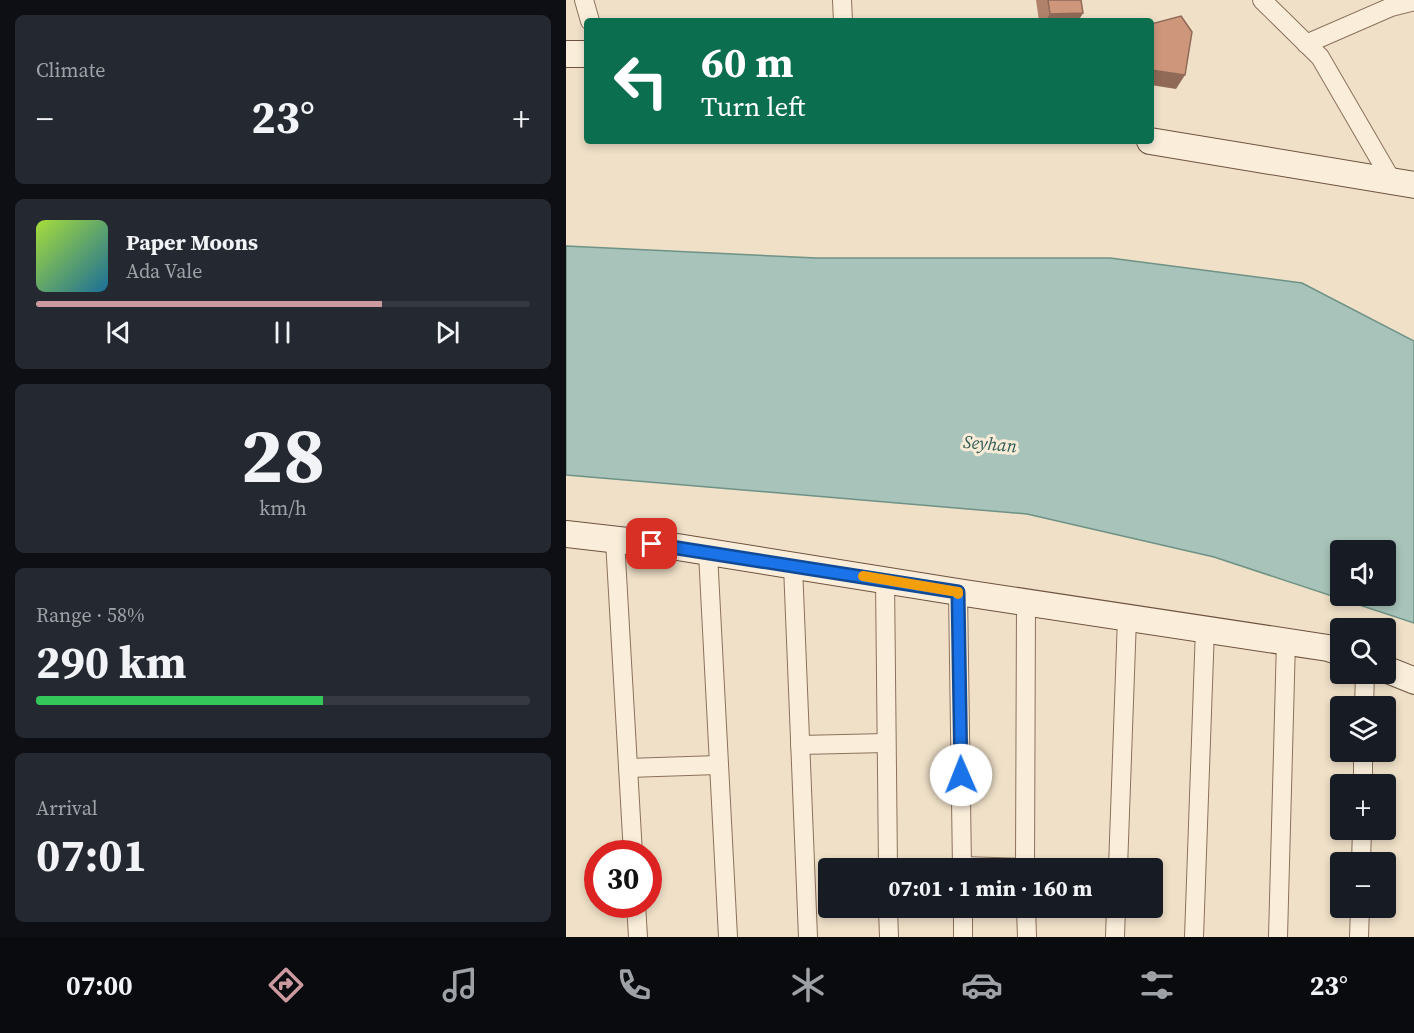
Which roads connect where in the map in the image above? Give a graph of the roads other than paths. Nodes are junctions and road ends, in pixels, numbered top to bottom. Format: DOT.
graph roads {
  1 [pos="584,0"];
  2 [pos="842,0"];
  3 [pos="1262,0"];
  4 [pos="1415,1"];
  5 [pos="589,18"];
  6 [pos="843,18"];
  7 [pos="1307,44"];
  8 [pos="566,54"];
  9 [pos="584,54"];
  10 [pos="1154,142"];
  11 [pos="1403,183"];
  12 [pos="566,534"];
  13 [pos="615,540"];
  14 [pos="708,553"];
  15 [pos="793,566"];
  16 [pos="885,579"];
  17 [pos="958,592"];
  18 [pos="1025,602"];
  19 [pos="1127,618"];
  20 [pos="1205,628"];
  21 [pos="1286,642"];
  22 [pos="1330,649"];
  23 [pos="1396,673"];
  24 [pos="1415,681"];
  25 [pos="886,743"];
  26 [pos="800,745"];
  27 [pos="718,765"];
  28 [pos="628,768"];
  29 [pos="632,840"];
  30 [pos="888,858"];
  31 [pos="962,858"];
  32 [pos="1025,858"];
  33 [pos="1118,858"];
  34 [pos="637,918"];
  35 [pos="888,918"];
  36 [pos="963,918"];
  37 [pos="1026,918"];
  38 [pos="1116,918"];
  39 [pos="1360,918"];
  40 [pos="638,937"];
  41 [pos="728,937"];
  42 [pos="808,937"];
  43 [pos="889,937"];
  44 [pos="963,937"];
  45 [pos="1027,937"];
  46 [pos="1115,937"];
  47 [pos="1194,937"];
  48 [pos="1278,937"];
  49 [pos="1359,937"];
  1 -- 5 [label="street"];
  2 -- 6 [label="street"];
  3 -- 7 [label="street"];
  4 -- 7 [label="street"];
  7 -- 11 [label="street"];
  8 -- 9 [label="street"];
  10 -- 11 [label="street"];
  12 -- 13 [label="street"];
  13 -- 14 [label="street"];
  13 -- 28 [label="street"];
  14 -- 15 [label="street"];
  14 -- 27 [label="street"];
  15 -- 16 [label="street"];
  15 -- 26 [label="street"];
  16 -- 17 [label="street"];
  16 -- 25 [label="street"];
  17 -- 18 [label="street"];
  17 -- 31 [label="street"];
  18 -- 19 [label="street"];
  18 -- 32 [label="street"];
  19 -- 20 [label="street"];
  19 -- 33 [label="street"];
  20 -- 21 [label="street"];
  20 -- 47 [label="street"];
  21 -- 22 [label="street"];
  21 -- 48 [label="street"];
  23 -- 24 [label="street"];
  25 -- 26 [label="street"];
  25 -- 30 [label="street"];
  26 -- 42 [label="street"];
  27 -- 28 [label="street"];
  27 -- 41 [label="street"];
  28 -- 29 [label="street"];
  34 -- 40 [label="street"];
  35 -- 43 [label="street"];
  36 -- 44 [label="street"];
  37 -- 45 [label="street"];
  38 -- 46 [label="street"];
  39 -- 49 [label="street"];
}
